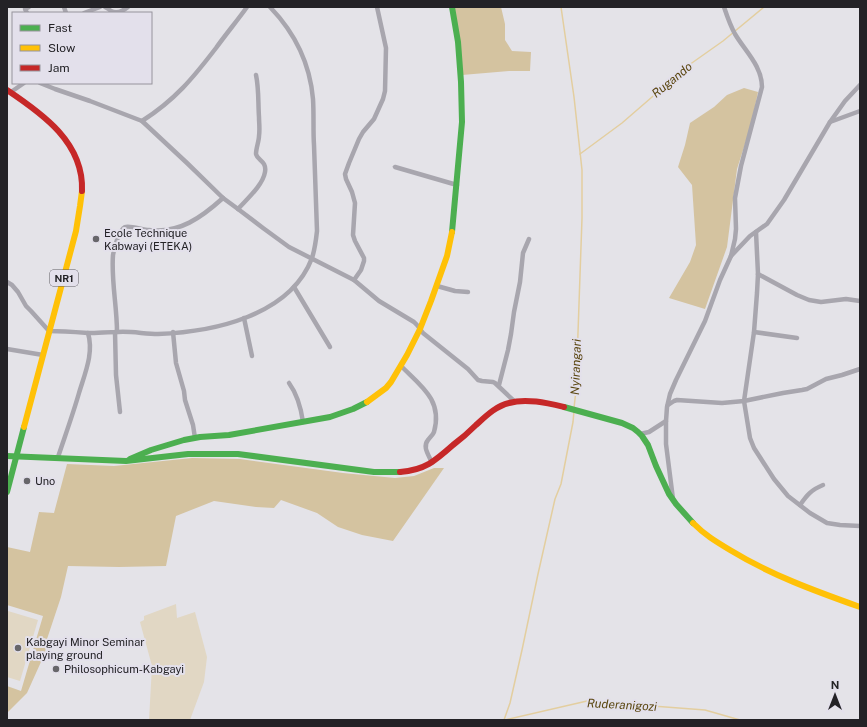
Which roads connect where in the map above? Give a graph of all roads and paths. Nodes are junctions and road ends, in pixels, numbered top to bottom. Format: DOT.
graph roads {
  1 [pos="100,7"];
  2 [pos="105,7"];
  3 [pos="128,7"];
  4 [pos="248,7"];
  5 [pos="270,7"];
  6 [pos="377,7"];
  7 [pos="452,7"];
  8 [pos="724,7"];
  9 [pos="86,12"];
  10 [pos="256,75"];
  11 [pos="22,84"];
  12 [pos="42,84"];
  13 [pos="860,85"];
  14 [pos="9,91"];
  15 [pos="860,111"];
  16 [pos="142,121"];
  17 [pos="830,122"];
  18 [pos="395,167"];
  19 [pos="457,185"];
  20 [pos="223,198"];
  21 [pos="238,209"];
  22 [pos="756,232"];
  23 [pos="529,240"];
  24 [pos="730,256"];
  25 [pos="312,258"];
  26 [pos="758,274"];
  27 [pos="354,280"];
  28 [pos="7,282"];
  29 [pos="437,286"];
  30 [pos="294,287"];
  31 [pos="468,292"];
  32 [pos="860,301"];
  33 [pos="244,318"];
  34 [pos="420,329"];
  35 [pos="49,331"];
  36 [pos="116,332"];
  37 [pos="172,332"];
  38 [pos="754,332"];
  39 [pos="88,333"];
  40 [pos="797,338"];
  41 [pos="330,347"];
  42 [pos="7,349"];
  43 [pos="43,355"];
  44 [pos="252,356"];
  45 [pos="401,366"];
  46 [pos="860,369"];
  47 [pos="289,383"];
  48 [pos="498,385"];
  49 [pos="514,401"];
  50 [pos="744,402"];
  51 [pos="667,407"];
  52 [pos="120,412"];
  53 [pos="666,421"];
  54 [pos="303,422"];
  55 [pos="640,434"];
  56 [pos="195,438"];
  57 [pos="7,456"];
  58 [pos="17,456"];
  59 [pos="58,457"];
  60 [pos="126,461"];
  61 [pos="432,462"];
  62 [pos="823,485"];
  63 [pos="7,492"];
  64 [pos="674,501"];
  65 [pos="800,505"];
  66 [pos="860,526"];
  67 [pos="860,607"];
  1 -- 9 [label="street"];
  2 -- 3 [label="street"];
  4 -- 16 [label="street"];
  5 -- 25 [label="street"];
  6 -- 27 [label="street"];
  7 -- 19 [label="main road"];
  8 -- 24 [label="street"];
  10 -- 21 [label="street"];
  11 -- 14 [label="street"];
  12 -- 16 [label="street"];
  13 -- 17 [label="street"];
  14 -- 35 [label="main road, NR1"];
  15 -- 17 [label="street"];
  16 -- 20 [label="street"];
  17 -- 22 [label="street"];
  18 -- 19 [label="street"];
  19 -- 29 [label="main road"];
  20 -- 21 [label="street"];
  20 -- 36 [label="street"];
  21 -- 25 [label="street"];
  22 -- 24 [label="street"];
  22 -- 26 [label="street"];
  23 -- 48 [label="street"];
  24 -- 51 [label="street"];
  25 -- 27 [label="street"];
  25 -- 30 [label="street"];
  26 -- 32 [label="street"];
  26 -- 38 [label="street"];
  27 -- 34 [label="street"];
  28 -- 35 [label="street"];
  29 -- 31 [label="street"];
  29 -- 34 [label="main road"];
  30 -- 33 [label="street"];
  30 -- 41 [label="street"];
  33 -- 37 [label="street"];
  33 -- 44 [label="street"];
  34 -- 45 [label="main road"];
  34 -- 48 [label="street"];
  35 -- 39 [label="street"];
  35 -- 43 [label="main road, NR1"];
  36 -- 37 [label="street"];
  36 -- 39 [label="street"];
  36 -- 52 [label="street"];
  37 -- 56 [label="street"];
  38 -- 40 [label="street"];
  38 -- 50 [label="street"];
  39 -- 59 [label="street"];
  42 -- 43 [label="street"];
  43 -- 58 [label="main road, NR1"];
  45 -- 54 [label="main road"];
  45 -- 61 [label="street"];
  46 -- 50 [label="street"];
  47 -- 54 [label="street"];
  48 -- 49 [label="street"];
  49 -- 55 [label="main road"];
  49 -- 61 [label="main road"];
  50 -- 51 [label="street"];
  50 -- 65 [label="street"];
  51 -- 53 [label="street"];
  53 -- 55 [label="street"];
  53 -- 64 [label="street"];
  54 -- 56 [label="main road"];
  55 -- 64 [label="main road"];
  56 -- 60 [label="main road"];
  57 -- 58 [label="main road"];
  58 -- 59 [label="main road"];
  58 -- 63 [label="main road, NR1"];
  59 -- 60 [label="main road"];
  60 -- 61 [label="main road"];
  62 -- 65 [label="street"];
  64 -- 67 [label="main road"];
  65 -- 66 [label="street"];
}
